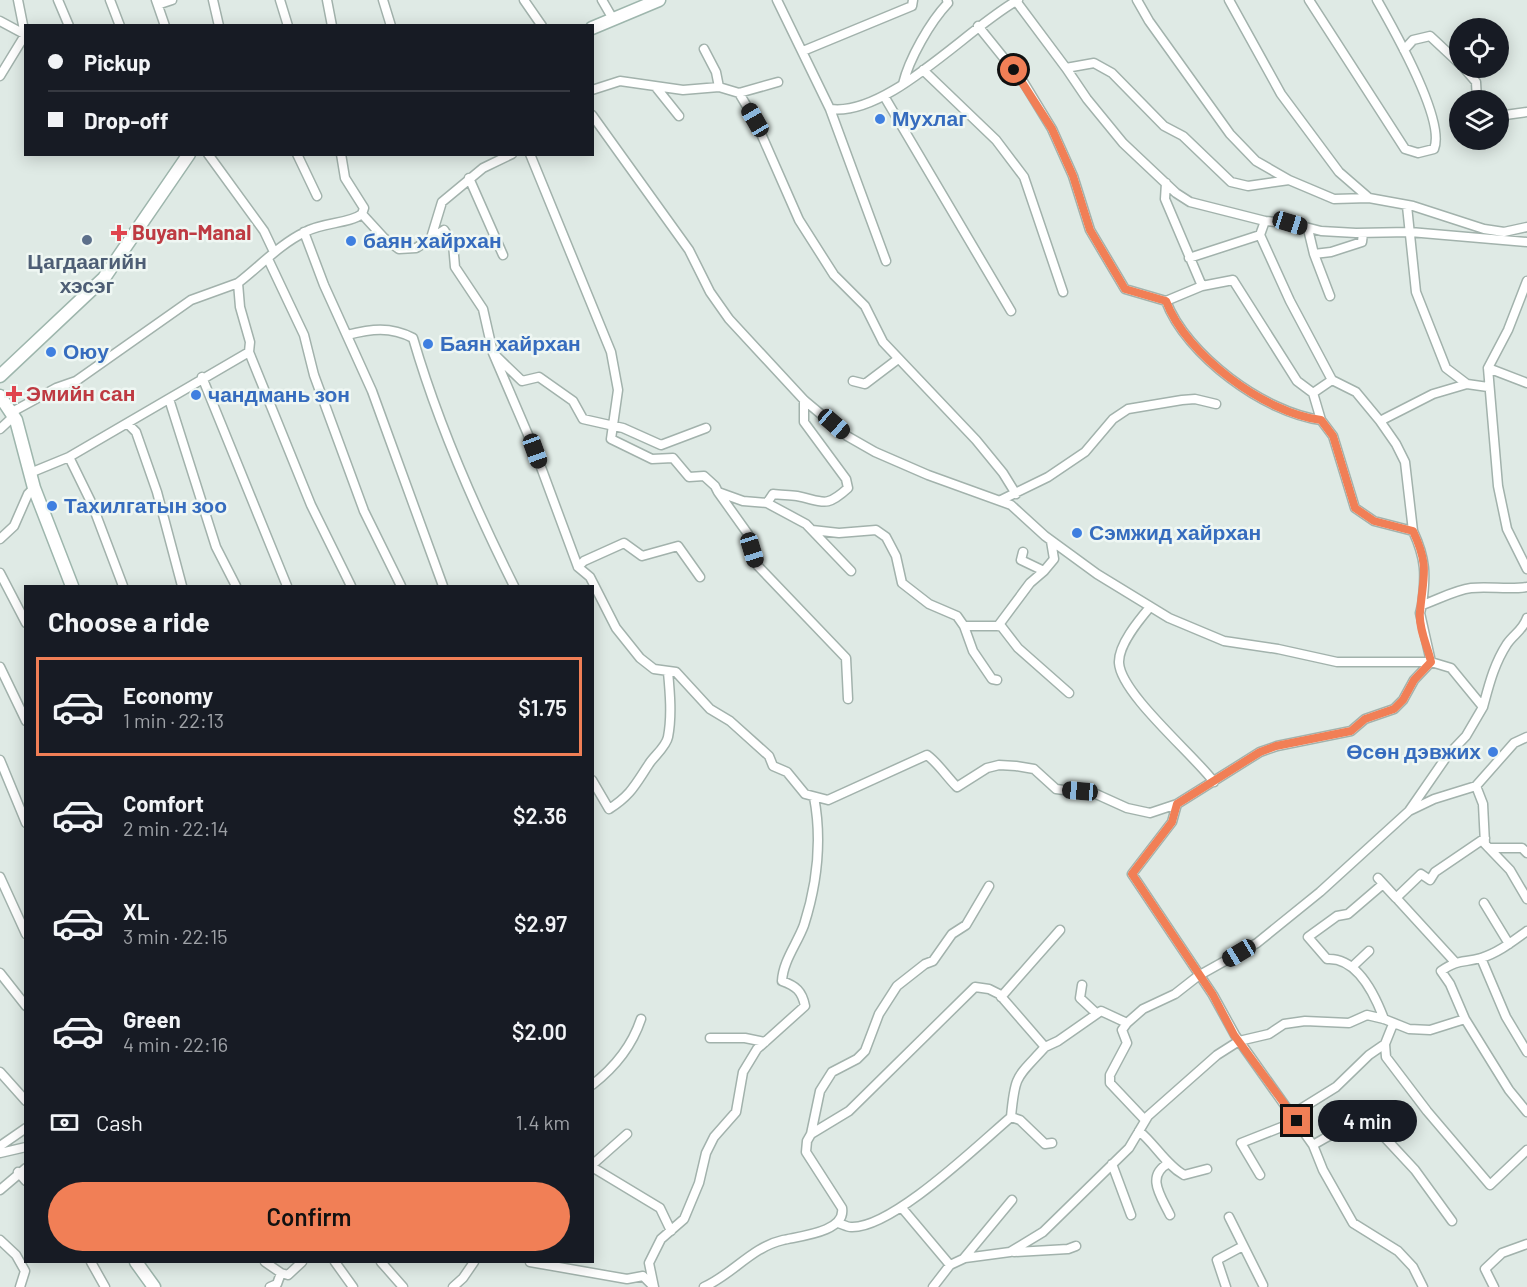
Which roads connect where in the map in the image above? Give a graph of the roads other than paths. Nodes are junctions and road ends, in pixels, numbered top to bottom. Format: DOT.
graph roads {
  1 [pos="18,0"];
  2 [pos="58,0"];
  3 [pos="110,0"];
  4 [pos="157,0"];
  5 [pos="172,0"];
  6 [pos="213,0"];
  7 [pos="280,0"];
  8 [pos="327,0"];
  9 [pos="383,0"];
  10 [pos="524,0"];
  11 [pos="602,0"];
  12 [pos="660,0"];
  13 [pos="777,0"];
  14 [pos="913,0"];
  15 [pos="947,0"];
  16 [pos="1017,0"];
  17 [pos="1137,0"];
  18 [pos="1228,0"];
  19 [pos="1309,0"];
  20 [pos="1377,0"];
  21 [pos="644,3"];
  22 [pos="613,20"];
  23 [pos="0,21"];
  24 [pos="68,24"];
  25 [pos="119,24"];
  26 [pos="164,24"];
  27 [pos="219,24"];
  28 [pos="287,24"];
  29 [pos="332,24"];
  30 [pos="390,24"];
  31 [pos="542,24"];
  32 [pos="978,26"];
  33 [pos="594,27"];
  34 [pos="24,30"];
  35 [pos="24,34"];
  36 [pos="24,37"];
  37 [pos="705,49"];
  38 [pos="1404,50"];
  39 [pos="803,51"];
  40 [pos="1449,54"];
  41 [pos="1066,68"];
  42 [pos="923,70"];
  43 [pos="0,76"];
  44 [pos="778,82"];
  45 [pos="903,84"];
  46 [pos="654,86"];
  47 [pos="719,87"];
  48 [pos="594,89"];
  49 [pos="739,93"];
  50 [pos="884,96"];
  51 [pos="830,109"];
  52 [pos="1527,112"];
  53 [pos="1509,114"];
  54 [pos="679,116"];
  55 [pos="594,118"];
  56 [pos="188,156"];
  57 [pos="209,156"];
  58 [pos="298,156"];
  59 [pos="342,156"];
  60 [pos="508,156"];
  61 [pos="531,156"];
  62 [pos="469,178"];
  63 [pos="1289,180"];
  64 [pos="1166,183"];
  65 [pos="317,196"];
  66 [pos="1369,198"];
  67 [pos="1407,206"];
  68 [pos="362,214"];
  69 [pos="1265,221"];
  70 [pos="1527,226"];
  71 [pos="1308,229"];
  72 [pos="304,232"];
  73 [pos="1410,232"];
  74 [pos="1363,233"];
  75 [pos="1260,235"];
  76 [pos="431,238"];
  77 [pos="1527,243"];
  78 [pos="274,252"];
  79 [pos="1314,254"];
  80 [pos="503,255"];
  81 [pos="1189,258"];
  82 [pos="268,259"];
  83 [pos="886,261"];
  84 [pos="238,283"];
  85 [pos="1527,283"];
  86 [pos="1202,286"];
  87 [pos="1063,292"];
  88 [pos="1330,296"];
  89 [pos="1166,301"];
  90 [pos="1011,311"];
  91 [pos="347,335"];
  92 [pos="249,352"];
  93 [pos="493,353"];
  94 [pos="898,359"];
  95 [pos="1488,368"];
  96 [pos="0,376"];
  97 [pos="202,377"];
  98 [pos="1332,380"];
  99 [pos="853,381"];
  100 [pos="1527,383"];
  101 [pos="1467,384"];
  102 [pos="1488,387"];
  103 [pos="1313,393"];
  104 [pos="0,396"];
  105 [pos="169,399"];
  106 [pos="804,400"];
  107 [pos="1216,404"];
  108 [pos="13,414"];
  109 [pos="1321,420"];
  110 [pos="1380,421"];
  111 [pos="128,424"];
  112 [pos="611,426"];
  113 [pos="706,428"];
  114 [pos="0,429"];
  115 [pos="69,457"];
  116 [pos="30,473"];
  117 [pos="34,488"];
  118 [pos="718,492"];
  119 [pos="1016,494"];
  120 [pos="1001,500"];
  121 [pos="767,503"];
  122 [pos="812,530"];
  123 [pos="1413,531"];
  124 [pos="0,539"];
  125 [pos="1051,541"];
  126 [pos="1023,552"];
  127 [pos="578,567"];
  128 [pos="1527,569"];
  129 [pos="1044,571"];
  130 [pos="851,572"];
  131 [pos="0,573"];
  132 [pos="700,577"];
  133 [pos="72,585"];
  134 [pos="123,585"];
  135 [pos="182,585"];
  136 [pos="235,585"];
  137 [pos="287,585"];
  138 [pos="350,585"];
  139 [pos="401,585"];
  140 [pos="443,585"];
  141 [pos="514,585"];
  142 [pos="1527,587"];
  143 [pos="1422,605"];
  144 [pos="1150,607"];
  145 [pos="1527,618"];
  146 [pos="24,619"];
  147 [pos="964,626"];
  148 [pos="998,626"];
  149 [pos="1431,662"];
  150 [pos="0,667"];
  151 [pos="668,672"];
  152 [pos="997,680"];
  153 [pos="1069,693"];
  154 [pos="849,699"];
  155 [pos="1483,707"];
  156 [pos="24,717"];
  157 [pos="1527,737"];
  158 [pos="0,760"];
  159 [pos="1214,782"];
  160 [pos="594,783"];
  161 [pos="1476,786"];
  162 [pos="814,797"];
  163 [pos="1177,804"];
  164 [pos="1409,811"];
  165 [pos="24,818"];
  166 [pos="1485,838"];
  167 [pos="1489,848"];
  168 [pos="1527,853"];
  169 [pos="0,877"];
  170 [pos="1380,881"];
  171 [pos="989,886"];
  172 [pos="1527,899"];
  173 [pos="1484,903"];
  174 [pos="24,930"];
  175 [pos="1060,930"];
  176 [pos="1527,931"];
  177 [pos="1509,944"];
  178 [pos="1370,951"];
  179 [pos="1481,958"];
  180 [pos="1454,961"];
  181 [pos="1352,967"];
  182 [pos="0,973"];
  183 [pos="1198,976"];
  184 [pos="1082,985"];
  185 [pos="1001,997"];
  186 [pos="24,1003"];
  187 [pos="1096,1013"];
  188 [pos="1384,1018"];
  189 [pos="641,1019"];
  190 [pos="1465,1019"];
  191 [pos="1127,1023"];
  192 [pos="1393,1024"];
  193 [pos="710,1038"];
  194 [pos="1239,1041"];
  195 [pos="765,1042"];
  196 [pos="1385,1044"];
  197 [pos="1045,1047"];
  198 [pos="1527,1052"];
  199 [pos="0,1072"];
  200 [pos="594,1083"];
  201 [pos="24,1099"];
  202 [pos="1527,1112"];
  203 [pos="1011,1117"];
  204 [pos="1294,1118"];
  205 [pos="1145,1120"];
  206 [pos="24,1130"];
  207 [pos="1139,1131"];
  208 [pos="627,1134"];
  209 [pos="811,1134"];
  210 [pos="1052,1143"];
  211 [pos="1313,1145"];
  212 [pos="24,1146"];
  213 [pos="1,1149"];
  214 [pos="1527,1150"];
  215 [pos="1169,1163"];
  216 [pos="594,1164"];
  217 [pos="1112,1164"];
  218 [pos="594,1167"];
  219 [pos="1207,1169"];
  220 [pos="22,1170"];
  221 [pos="1260,1175"];
  222 [pos="0,1191"];
  223 [pos="1012,1200"];
  224 [pos="902,1208"];
  225 [pos="1131,1215"];
  226 [pos="1170,1215"];
  227 [pos="1229,1217"];
  228 [pos="1452,1221"];
  229 [pos="838,1223"];
  230 [pos="671,1231"];
  231 [pos="0,1240"];
  232 [pos="1527,1244"];
  233 [pos="1076,1246"];
  234 [pos="1243,1246"];
  235 [pos="1010,1252"];
  236 [pos="964,1258"];
  237 [pos="93,1263"];
  238 [pos="137,1263"];
  239 [pos="266,1263"];
  240 [pos="301,1263"];
  241 [pos="337,1263"];
  242 [pos="382,1263"];
  243 [pos="473,1263"];
  244 [pos="536,1263"];
  245 [pos="950,1265"];
  246 [pos="281,1273"];
  247 [pos="654,1286"];
  248 [pos="1262,1286"];
  249 [pos="20,1287"];
  250 [pos="105,1287"];
  251 [pos="154,1287"];
  252 [pos="270,1287"];
  253 [pos="353,1287"];
  254 [pos="404,1287"];
  255 [pos="453,1287"];
  256 [pos="704,1287"];
  257 [pos="933,1287"];
  258 [pos="1226,1287"];
  259 [pos="1423,1287"];
  260 [pos="1494,1287"];
  1 -- 34 [label="street"];
  2 -- 24 [label="street"];
  3 -- 25 [label="street"];
  4 -- 5 [label="street"];
  4 -- 26 [label="street"];
  6 -- 27 [label="street"];
  7 -- 28 [label="street"];
  8 -- 29 [label="street"];
  9 -- 30 [label="street"];
  10 -- 31 [label="street"];
  11 -- 22 [label="street"];
  12 -- 21 [label="main road"];
  13 -- 39 [label="street"];
  14 -- 39 [label="street"];
  15 -- 45 [label="street"];
  16 -- 32 [label="street"];
  16 -- 41 [label="street"];
  17 -- 63 [label="street"];
  18 -- 66 [label="street"];
  19 -- 38 [label="street"];
  20 -- 38 [label="street"];
  21 -- 22 [label="main road"];
  22 -- 33 [label="main road"];
  23 -- 35 [label="street"];
  32 -- 42 [label="street"];
  32 -- 89 [label="street"];
  36 -- 43 [label="street"];
  37 -- 47 [label="street"];
  38 -- 40 [label="street"];
  39 -- 51 [label="street"];
  41 -- 63 [label="street"];
  41 -- 64 [label="street"];
  42 -- 45 [label="street"];
  42 -- 87 [label="street"];
  44 -- 49 [label="street"];
  45 -- 50 [label="street"];
  46 -- 47 [label="street"];
  46 -- 48 [label="street"];
  46 -- 54 [label="street"];
  47 -- 49 [label="street"];
  49 -- 94 [label="street"];
  50 -- 51 [label="street"];
  50 -- 90 [label="street"];
  51 -- 83 [label="street"];
  52 -- 53 [label="street"];
  55 -- 106 [label="street"];
  56 -- 96 [label="main road"];
  57 -- 78 [label="street"];
  58 -- 65 [label="street"];
  59 -- 68 [label="street"];
  60 -- 62 [label="street"];
  61 -- 112 [label="street"];
  62 -- 76 [label="street"];
  62 -- 80 [label="street"];
  63 -- 66 [label="street"];
  64 -- 69 [label="street"];
  64 -- 81 [label="street"];
  66 -- 67 [label="street"];
  67 -- 70 [label="street"];
  67 -- 73 [label="street"];
  68 -- 72 [label="street"];
  68 -- 76 [label="street"];
  69 -- 71 [label="street"];
  69 -- 75 [label="street"];
  71 -- 74 [label="street"];
  71 -- 79 [label="street"];
  72 -- 78 [label="street"];
  72 -- 91 [label="street"];
  73 -- 74 [label="street"];
  73 -- 77 [label="street"];
  73 -- 101 [label="street"];
  74 -- 79 [label="street"];
  75 -- 81 [label="street"];
  75 -- 98 [label="street"];
  76 -- 93 [label="street"];
  78 -- 82 [label="street"];
  79 -- 88 [label="street"];
  81 -- 86 [label="street"];
  82 -- 84 [label="street"];
  82 -- 139 [label="street"];
  84 -- 92 [label="street"];
  84 -- 108 [label="street"];
  85 -- 95 [label="street"];
  86 -- 89 [label="street"];
  86 -- 103 [label="street"];
  89 -- 109 [label="street"];
  91 -- 140 [label="street"];
  91 -- 141 [label="street"];
  92 -- 97 [label="street"];
  92 -- 138 [label="street"];
  93 -- 112 [label="street"];
  93 -- 127 [label="street"];
  94 -- 99 [label="street"];
  94 -- 119 [label="street"];
  95 -- 100 [label="street"];
  95 -- 102 [label="street"];
  97 -- 105 [label="street"];
  97 -- 137 [label="street"];
  98 -- 103 [label="street"];
  98 -- 110 [label="street"];
  101 -- 102 [label="street"];
  101 -- 110 [label="street"];
  102 -- 128 [label="street"];
  103 -- 109 [label="street"];
  104 -- 108 [label="main road"];
  105 -- 111 [label="street"];
  105 -- 136 [label="street"];
  106 -- 120 [label="street"];
  106 -- 121 [label="street"];
  107 -- 119 [label="street"];
  108 -- 114 [label="street"];
  108 -- 116 [label="main road"];
  109 -- 123 [label="street"];
  110 -- 123 [label="street"];
  111 -- 115 [label="street"];
  111 -- 135 [label="street"];
  112 -- 113 [label="street"];
  112 -- 118 [label="street"];
  115 -- 116 [label="street"];
  115 -- 134 [label="street"];
  116 -- 117 [label="main road"];
  117 -- 124 [label="street"];
  117 -- 133 [label="main road"];
  118 -- 121 [label="street"];
  118 -- 154 [label="street"];
  119 -- 120 [label="street"];
  120 -- 125 [label="street"];
  121 -- 122 [label="street"];
  122 -- 130 [label="street"];
  122 -- 147 [label="street"];
  123 -- 143 [label="street"];
  125 -- 129 [label="street"];
  125 -- 144 [label="street"];
  126 -- 129 [label="street"];
  127 -- 132 [label="street"];
  127 -- 151 [label="street"];
  129 -- 148 [label="street"];
  131 -- 146 [label="street"];
  142 -- 143 [label="street"];
  143 -- 149 [label="street"];
  144 -- 149 [label="street"];
  144 -- 159 [label="street"];
  145 -- 155 [label="street"];
  147 -- 148 [label="street"];
  147 -- 152 [label="street"];
  148 -- 153 [label="street"];
  149 -- 155 [label="street"];
  149 -- 159 [label="street"];
  150 -- 156 [label="street"];
  151 -- 160 [label="street"];
  151 -- 162 [label="street"];
  155 -- 164 [label="street"];
  157 -- 161 [label="street"];
  158 -- 165 [label="street"];
  159 -- 163 [label="street"];
  161 -- 164 [label="street"];
  161 -- 166 [label="street"];
  162 -- 163 [label="street"];
  162 -- 195 [label="street"];
  163 -- 183 [label="street"];
  164 -- 183 [label="street"];
  166 -- 167 [label="street"];
  166 -- 170 [label="street"];
  167 -- 168 [label="street"];
  167 -- 172 [label="street"];
  169 -- 174 [label="street"];
  170 -- 180 [label="street"];
  170 -- 181 [label="street"];
  171 -- 209 [label="street"];
  173 -- 177 [label="street"];
  175 -- 185 [label="street"];
  176 -- 177 [label="street"];
  177 -- 179 [label="street"];
  178 -- 181 [label="street"];
  179 -- 180 [label="street"];
  179 -- 198 [label="street"];
  180 -- 190 [label="street"];
  181 -- 188 [label="street"];
  182 -- 186 [label="street"];
  183 -- 191 [label="street"];
  183 -- 194 [label="street"];
  184 -- 187 [label="street"];
  185 -- 197 [label="street"];
  185 -- 209 [label="street"];
  187 -- 191 [label="street"];
  187 -- 197 [label="street"];
  188 -- 192 [label="street"];
  188 -- 194 [label="street"];
  189 -- 200 [label="street"];
  190 -- 192 [label="street"];
  190 -- 202 [label="street"];
  191 -- 205 [label="street"];
  192 -- 196 [label="street"];
  193 -- 195 [label="street"];
  194 -- 204 [label="street"];
  194 -- 205 [label="street"];
  195 -- 230 [label="street"];
  196 -- 204 [label="street"];
  196 -- 214 [label="street"];
  197 -- 203 [label="street"];
  199 -- 201 [label="street"];
  203 -- 210 [label="street"];
  203 -- 224 [label="street"];
  204 -- 211 [label="street"];
  204 -- 221 [label="street"];
  205 -- 207 [label="street"];
  206 -- 213 [label="street"];
  207 -- 215 [label="street"];
  207 -- 217 [label="street"];
  208 -- 216 [label="street"];
  209 -- 229 [label="street"];
  211 -- 228 [label="street"];
  211 -- 259 [label="street"];
  212 -- 213 [label="street"];
  215 -- 219 [label="street"];
  215 -- 226 [label="street"];
  217 -- 225 [label="street"];
  217 -- 235 [label="street"];
  218 -- 230 [label="street"];
  220 -- 222 [label="street"];
  223 -- 236 [label="street"];
  224 -- 229 [label="street"];
  224 -- 245 [label="street"];
  227 -- 234 [label="street"];
  229 -- 256 [label="street"];
  230 -- 247 [label="street"];
  231 -- 249 [label="street"];
  232 -- 260 [label="street"];
  233 -- 235 [label="street"];
  234 -- 248 [label="street"];
  234 -- 258 [label="street"];
  235 -- 236 [label="street"];
  236 -- 245 [label="street"];
  237 -- 250 [label="street"];
  238 -- 251 [label="main road"];
  239 -- 246 [label="street"];
  240 -- 246 [label="street"];
  241 -- 253 [label="street"];
  242 -- 254 [label="street"];
  243 -- 255 [label="street"];
  244 -- 247 [label="street"];
  245 -- 257 [label="street"];
  246 -- 252 [label="street"];
}
